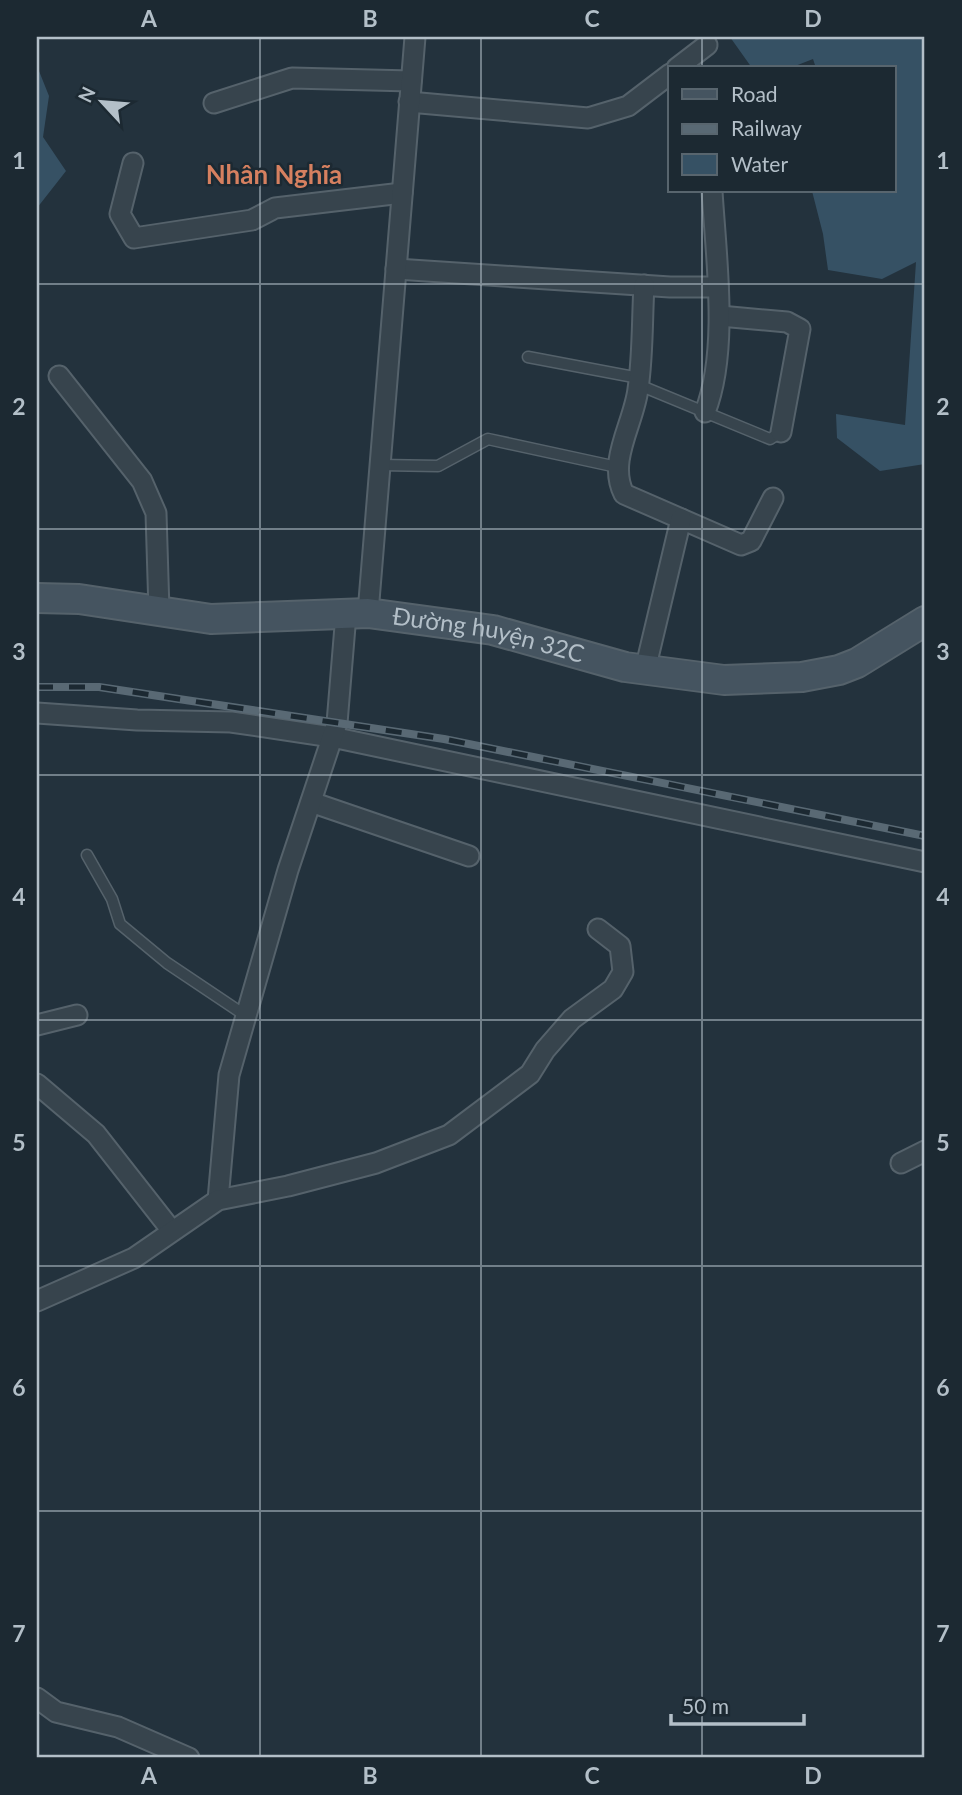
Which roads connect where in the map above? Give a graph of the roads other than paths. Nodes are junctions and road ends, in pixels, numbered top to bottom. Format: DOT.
graph roads {
  1 [pos="415,37"];
  2 [pos="707,45"];
  3 [pos="680,66"];
  4 [pos="668,76"];
  5 [pos="411,81"];
  6 [pos="409,102"];
  7 [pos="214,103"];
  8 [pos="133,163"];
  9 [pos="712,192"];
  10 [pos="402,194"];
  11 [pos="396,269"];
  12 [pos="644,285"];
  13 [pos="718,287"];
  14 [pos="720,316"];
  15 [pos="528,357"];
  16 [pos="59,376"];
  17 [pos="639,381"];
  18 [pos="705,412"];
  19 [pos="780,432"];
  20 [pos="380,465"];
  21 [pos="617,467"];
  22 [pos="772,498"];
  23 [pos="681,519"];
  24 [pos="37,598"];
  25 [pos="159,611"];
  26 [pos="357,614"];
  27 [pos="925,621"];
  28 [pos="645,670"];
  29 [pos="37,713"];
  30 [pos="332,737"];
  31 [pos="311,802"];
  32 [pos="87,855"];
  33 [pos="468,856"];
  34 [pos="925,862"];
  35 [pos="598,929"];
  36 [pos="77,1014"];
  37 [pos="246,1016"];
  38 [pos="37,1026"];
  39 [pos="37,1084"];
  40 [pos="925,1151"];
  41 [pos="901,1163"];
  42 [pos="218,1200"];
  43 [pos="172,1231"];
  44 [pos="37,1301"];
  45 [pos="37,1698"];
  46 [pos="189,1758"];
  1 -- 5 [label="street"];
  2 -- 3 [label="street"];
  4 -- 6 [label="street"];
  5 -- 6 [label="street"];
  5 -- 7 [label="street"];
  6 -- 10 [label="street"];
  8 -- 10 [label="street"];
  9 -- 13 [label="street"];
  10 -- 11 [label="street"];
  11 -- 12 [label="street"];
  11 -- 20 [label="street"];
  12 -- 13 [label="street"];
  12 -- 17 [label="street"];
  13 -- 14 [label="street"];
  14 -- 18 [label="street"];
  14 -- 19 [label="street"];
  15 -- 17 [label="lane"];
  16 -- 25 [label="street"];
  17 -- 18 [label="lane"];
  17 -- 21 [label="street"];
  18 -- 19 [label="lane"];
  20 -- 21 [label="lane"];
  20 -- 26 [label="street"];
  21 -- 23 [label="street"];
  22 -- 23 [label="street"];
  23 -- 28 [label="street"];
  24 -- 25 [label="street, Đường huyện 32C"];
  25 -- 26 [label="street, Đường huyện 32C"];
  26 -- 28 [label="street, Đường huyện 32C"];
  26 -- 30 [label="street"];
  27 -- 28 [label="street, Đường huyện 32C"];
  29 -- 30 [label="street"];
  30 -- 31 [label="street"];
  30 -- 34 [label="street"];
  31 -- 33 [label="street"];
  31 -- 37 [label="street"];
  32 -- 37 [label="lane"];
  35 -- 42 [label="street"];
  36 -- 38 [label="street"];
  37 -- 42 [label="street"];
  39 -- 43 [label="street"];
  40 -- 41 [label="street"];
  42 -- 43 [label="street"];
  43 -- 44 [label="street"];
  45 -- 46 [label="street"];
}
